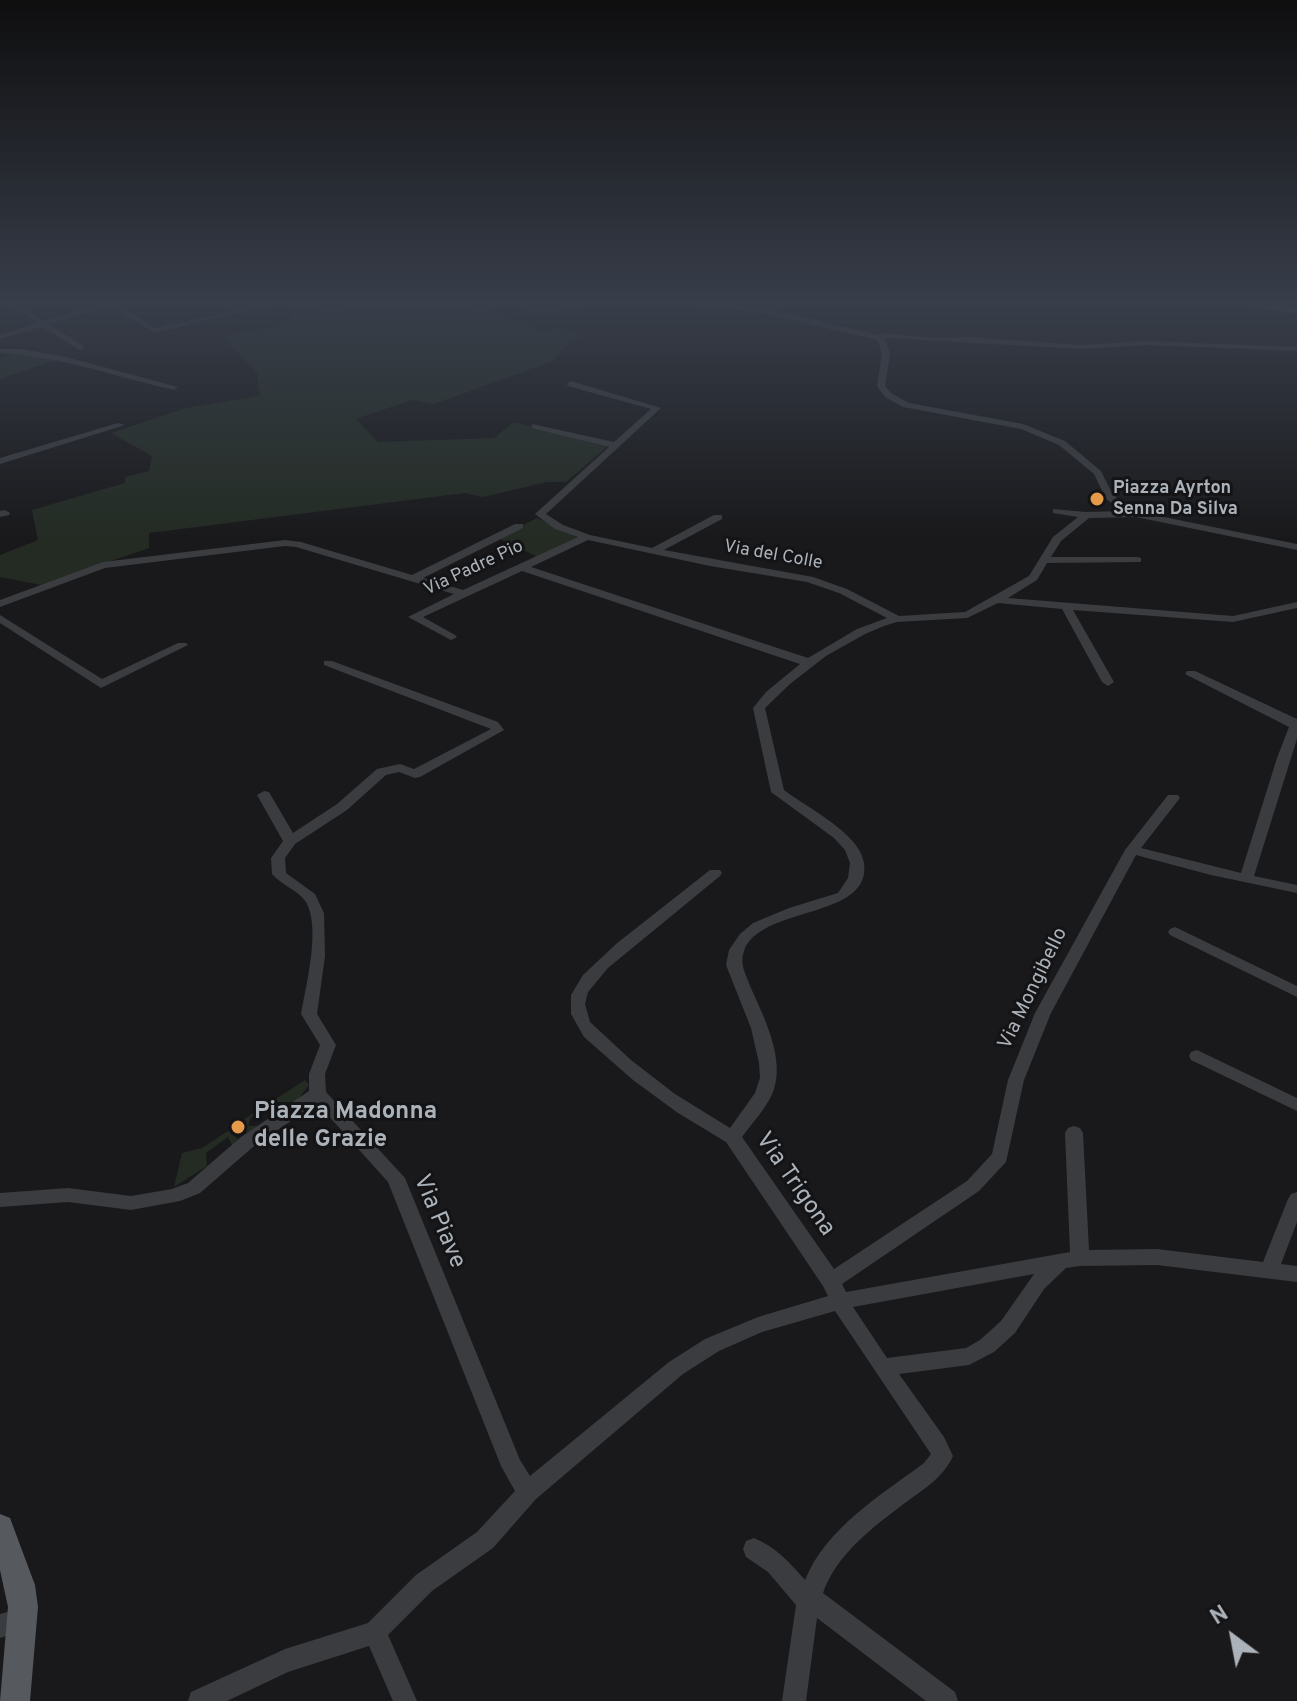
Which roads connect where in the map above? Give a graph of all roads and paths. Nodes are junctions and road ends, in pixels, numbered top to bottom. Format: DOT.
graph roads {
  1 [pos="150,382"];
  2 [pos="881,382"];
  3 [pos="571,384"];
  4 [pos="174,387"];
  5 [pos="121,425"];
  6 [pos="535,426"];
  7 [pos="613,445"];
  8 [pos="0,461"];
  9 [pos="1056,511"];
  10 [pos="1136,514"];
  11 [pos="1086,515"];
  12 [pos="718,517"];
  13 [pos="519,526"];
  14 [pos="587,537"];
  15 [pos="1297,547"];
  16 [pos="654,551"];
  17 [pos="1044,560"];
  18 [pos="1137,560"];
  19 [pos="521,567"];
  20 [pos="413,579"];
  21 [pos="464,594"];
  22 [pos="996,600"];
  23 [pos="0,604"];
  24 [pos="1297,605"];
  25 [pos="1066,606"];
  26 [pos="0,618"];
  27 [pos="897,619"];
  28 [pos="451,637"];
  29 [pos="182,645"];
  30 [pos="328,663"];
  31 [pos="810,663"];
  32 [pos="1191,674"];
  33 [pos="1108,682"];
  34 [pos="1296,724"];
  35 [pos="264,795"];
  36 [pos="1173,798"];
  37 [pos="290,841"];
  38 [pos="1132,850"];
  39 [pos="715,873"];
  40 [pos="1246,879"];
  41 [pos="1297,889"];
  42 [pos="1175,932"];
  43 [pos="1297,992"];
  44 [pos="1197,1056"];
  45 [pos="318,1094"];
  46 [pos="1297,1105"];
  47 [pos="1074,1133"];
  48 [pos="732,1137"];
  49 [pos="1297,1199"];
  50 [pos="0,1200"];
  51 [pos="1071,1260"];
  52 [pos="1269,1270"];
  53 [pos="1297,1274"];
  54 [pos="831,1281"];
  55 [pos="840,1301"];
  56 [pos="882,1367"];
  57 [pos="528,1492"];
  58 [pos="0,1528"];
  59 [pos="754,1549"];
  60 [pos="809,1600"];
  61 [pos="11,1623"];
  62 [pos="375,1632"];
  63 [pos="14,1701"];
  64 [pos="200,1701"];
  65 [pos="405,1701"];
  66 [pos="794,1701"];
  67 [pos="946,1701"];
  1 -- 4 [label="street"];
  2 -- 10 [label="street"];
  3 -- 7 [label="street, Via del Colle"];
  5 -- 8 [label="street"];
  6 -- 7 [label="street"];
  7 -- 14 [label="street, Via del Colle"];
  9 -- 11 [label="street"];
  10 -- 11 [label="street"];
  10 -- 15 [label="street"];
  11 -- 17 [label="street"];
  12 -- 16 [label="street"];
  13 -- 20 [label="street"];
  14 -- 16 [label="street, Via del Colle"];
  14 -- 19 [label="street, Via Padre Pio"];
  16 -- 27 [label="street, Via del Colle"];
  17 -- 18 [label="street"];
  17 -- 22 [label="street"];
  19 -- 21 [label="street, Via Padre Pio"];
  19 -- 31 [label="street"];
  20 -- 21 [label="street"];
  20 -- 23 [label="street"];
  21 -- 28 [label="street, Via Padre Pio"];
  22 -- 25 [label="street"];
  22 -- 27 [label="street"];
  24 -- 25 [label="street"];
  25 -- 33 [label="street"];
  26 -- 29 [label="street"];
  27 -- 31 [label="street, Via Trigona"];
  30 -- 37 [label="street"];
  31 -- 48 [label="street, Via Trigona"];
  32 -- 34 [label="street"];
  34 -- 40 [label="street"];
  35 -- 37 [label="street"];
  36 -- 38 [label="street, Via Mongibello"];
  37 -- 45 [label="street"];
  38 -- 40 [label="street"];
  38 -- 54 [label="street, Via Mongibello"];
  39 -- 48 [label="street"];
  40 -- 41 [label="street"];
  42 -- 43 [label="street"];
  44 -- 46 [label="street"];
  45 -- 50 [label="street"];
  45 -- 57 [label="street, Via Piave"];
  47 -- 51 [label="street"];
  48 -- 54 [label="street, Via Trigona"];
  49 -- 52 [label="street"];
  51 -- 52 [label="street"];
  51 -- 55 [label="street"];
  51 -- 56 [label="street"];
  52 -- 53 [label="street"];
  54 -- 55 [label="street, Via Trigona"];
  55 -- 56 [label="street, Via Trigona"];
  55 -- 57 [label="street"];
  56 -- 60 [label="street, Via Trigona"];
  57 -- 62 [label="street"];
  58 -- 61 [label="main road"];
  59 -- 60 [label="street"];
  60 -- 66 [label="street, Via Trigona"];
  60 -- 67 [label="street"];
  61 -- 63 [label="main road"];
  62 -- 64 [label="street"];
  62 -- 65 [label="street"];
}
